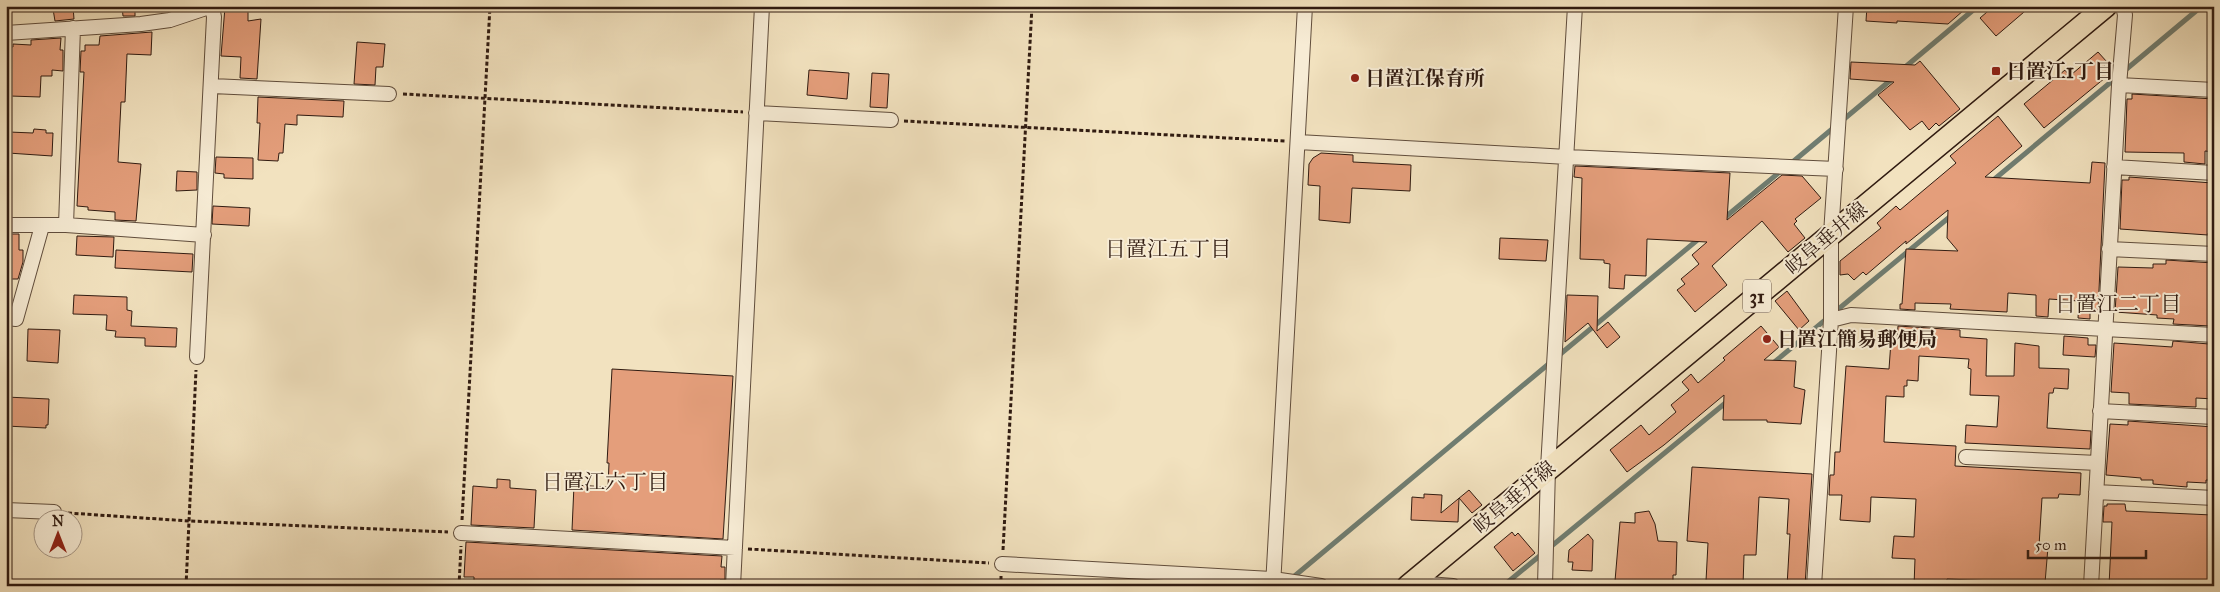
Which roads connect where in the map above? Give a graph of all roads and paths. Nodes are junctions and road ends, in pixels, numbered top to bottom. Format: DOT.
graph roads {
  1 [pos="212,6"];
  2 [pos="490,6"];
  3 [pos="762,6"];
  4 [pos="1032,6"];
  5 [pos="1305,6"];
  6 [pos="1575,6"];
  7 [pos="1846,6"];
  8 [pos="2106,6"];
  9 [pos="2123,6"];
  10 [pos="197,8"];
  11 [pos="74,28"];
  12 [pos="6,33"];
  13 [pos="2119,85"];
  14 [pos="212,86"];
  15 [pos="2214,90"];
  16 [pos="389,94"];
  17 [pos="486,98"];
  18 [pos="756,113"];
  19 [pos="891,120"];
  20 [pos="1025,127"];
  21 [pos="1298,142"];
  22 [pos="1566,157"];
  23 [pos="2114,167"];
  24 [pos="1836,169"];
  25 [pos="2214,173"];
  26 [pos="6,225"];
  27 [pos="66,225"];
  28 [pos="42,226"];
  29 [pos="1831,234"];
  30 [pos="204,235"];
  31 [pos="2109,248"];
  32 [pos="2214,254"];
  33 [pos="6,318"];
  34 [pos="1831,320"];
  35 [pos="2104,329"];
  36 [pos="2214,335"];
  37 [pos="197,357"];
  38 [pos="2100,411"];
  39 [pos="2214,417"];
  40 [pos="1966,457"];
  41 [pos="2098,463"];
  42 [pos="1548,468"];
  43 [pos="2096,492"];
  44 [pos="2214,498"];
  45 [pos="6,510"];
  46 [pos="32,511"];
  47 [pos="82,514"];
  48 [pos="189,521"];
  49 [pos="461,533"];
  50 [pos="735,548"];
  51 [pos="1002,564"];
  52 [pos="1273,582"];
  53 [pos="1412,583"];
  54 [pos="186,586"];
  55 [pos="459,586"];
  56 [pos="733,586"];
  57 [pos="1321,586"];
  58 [pos="1453,586"];
  59 [pos="1545,586"];
  60 [pos="1814,586"];
  61 [pos="2091,586"];
  1 -- 10 [label="street"];
  1 -- 14 [label="street"];
  2 -- 17 [label="path"];
  3 -- 18 [label="street"];
  4 -- 20 [label="path"];
  5 -- 21 [label="street"];
  6 -- 22 [label="street"];
  7 -- 24 [label="street"];
  8 -- 29 [label="main road, 岐阜垂井線 / 31"];
  9 -- 13 [label="street"];
  10 -- 11 [label="street"];
  11 -- 12 [label="street"];
  11 -- 27 [label="street"];
  13 -- 15 [label="street"];
  13 -- 23 [label="street"];
  14 -- 16 [label="street"];
  14 -- 30 [label="street"];
  16 -- 17 [label="path"];
  17 -- 18 [label="path"];
  17 -- 49 [label="path"];
  18 -- 19 [label="street"];
  18 -- 50 [label="street"];
  19 -- 20 [label="path"];
  20 -- 21 [label="path"];
  20 -- 51 [label="path"];
  21 -- 22 [label="street"];
  21 -- 52 [label="street"];
  22 -- 24 [label="street"];
  22 -- 42 [label="street"];
  23 -- 25 [label="street"];
  23 -- 31 [label="street"];
  24 -- 29 [label="street"];
  26 -- 28 [label="street"];
  27 -- 28 [label="street"];
  27 -- 30 [label="street"];
  28 -- 33 [label="street"];
  29 -- 34 [label="street"];
  29 -- 42 [label="main road, 岐阜垂井線 / 31"];
  30 -- 37 [label="street"];
  31 -- 32 [label="street"];
  31 -- 35 [label="street"];
  34 -- 35 [label="street"];
  34 -- 60 [label="street"];
  35 -- 36 [label="street"];
  35 -- 38 [label="street"];
  37 -- 48 [label="path"];
  38 -- 39 [label="street"];
  38 -- 41 [label="street"];
  40 -- 41 [label="street"];
  41 -- 43 [label="street"];
  42 -- 53 [label="main road, 岐阜垂井線 / 31"];
  42 -- 59 [label="street"];
  43 -- 44 [label="street"];
  43 -- 61 [label="street"];
  45 -- 46 [label="street"];
  47 -- 48 [label="path"];
  48 -- 49 [label="path"];
  48 -- 54 [label="path"];
  49 -- 50 [label="street"];
  49 -- 55 [label="path"];
  50 -- 51 [label="path"];
  50 -- 56 [label="street"];
  51 -- 52 [label="street"];
  52 -- 57 [label="street"];
  53 -- 58 [label="street"];
}
